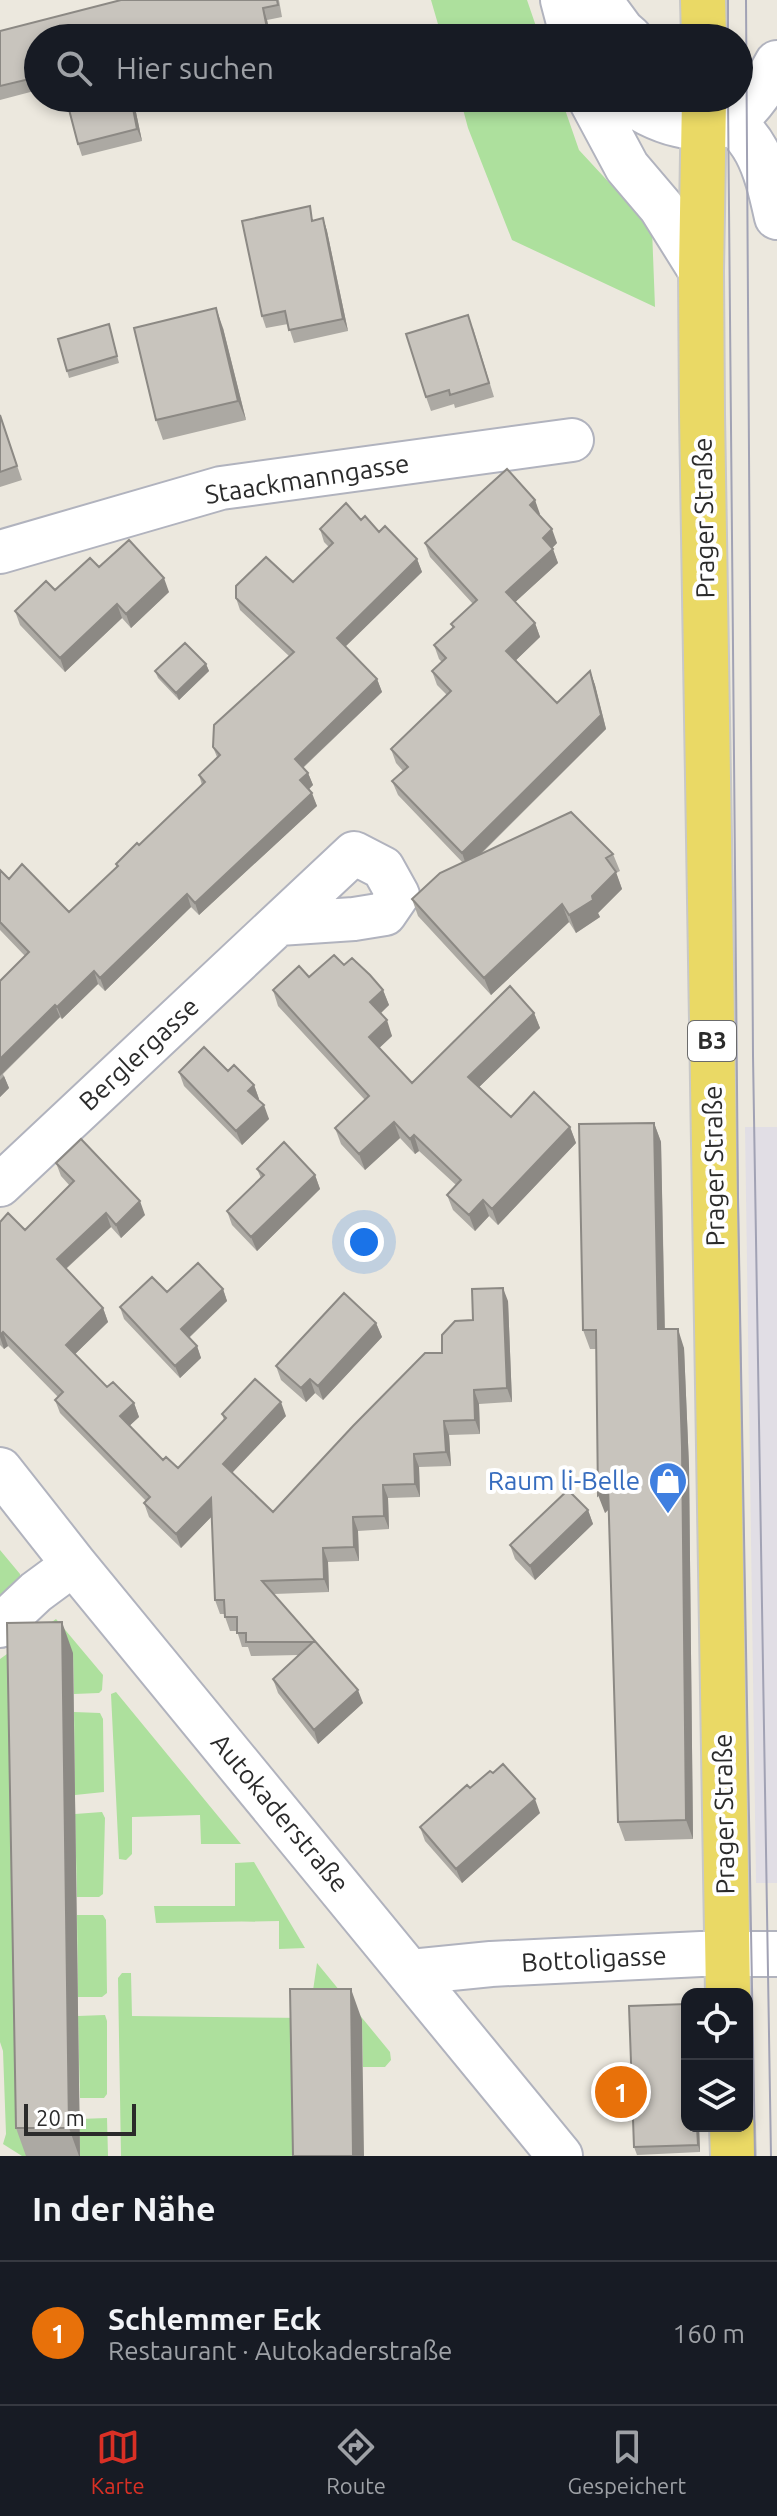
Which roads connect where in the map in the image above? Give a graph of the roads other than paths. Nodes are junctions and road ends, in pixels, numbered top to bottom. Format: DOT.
graph roads {
  1 [pos="563,0"];
  2 [pos="599,0"];
  3 [pos="703,0"];
  4 [pos="569,24"];
  5 [pos="619,24"];
  6 [pos="704,24"];
  7 [pos="777,63"];
  8 [pos="753,94"];
  9 [pos="598,112"];
  10 [pos="644,112"];
  11 [pos="699,112"];
  12 [pos="709,112"];
  13 [pos="713,112"];
  14 [pos="777,217"];
  15 [pos="701,271"];
  16 [pos="572,440"];
  17 [pos="0,552"];
  18 [pos="279,924"];
  19 [pos="0,1185"];
  20 [pos="0,1470"];
  21 [pos="74,1564"];
  22 [pos="0,1626"];
  23 [pos="750,1962"];
  24 [pos="411,1972"];
  25 [pos="732,2132"];
  26 [pos="560,2156"];
  27 [pos="733,2156"];
  1 -- 4 [label="street"];
  2 -- 5 [label="street"];
  3 -- 6 [label="main road"];
  7 -- 8 [label="street"];
  9 -- 15 [label="street"];
  10 -- 11 [label="street"];
  12 -- 15 [label="main road, Prager Straße / B3"];
  13 -- 14 [label="street"];
  15 -- 23 [label="main road, Prager Straße / B3"];
  16 -- 17 [label="street, Staackmanngasse"];
  18 -- 19 [label="street, Berglergasse"];
  20 -- 21 [label="street, Autokaderstraße"];
  21 -- 22 [label="street"];
  21 -- 24 [label="street, Autokaderstraße"];
  23 -- 24 [label="street, Bottoligasse"];
  24 -- 26 [label="street, Autokaderstraße"];
  25 -- 27 [label="main road"];
}
